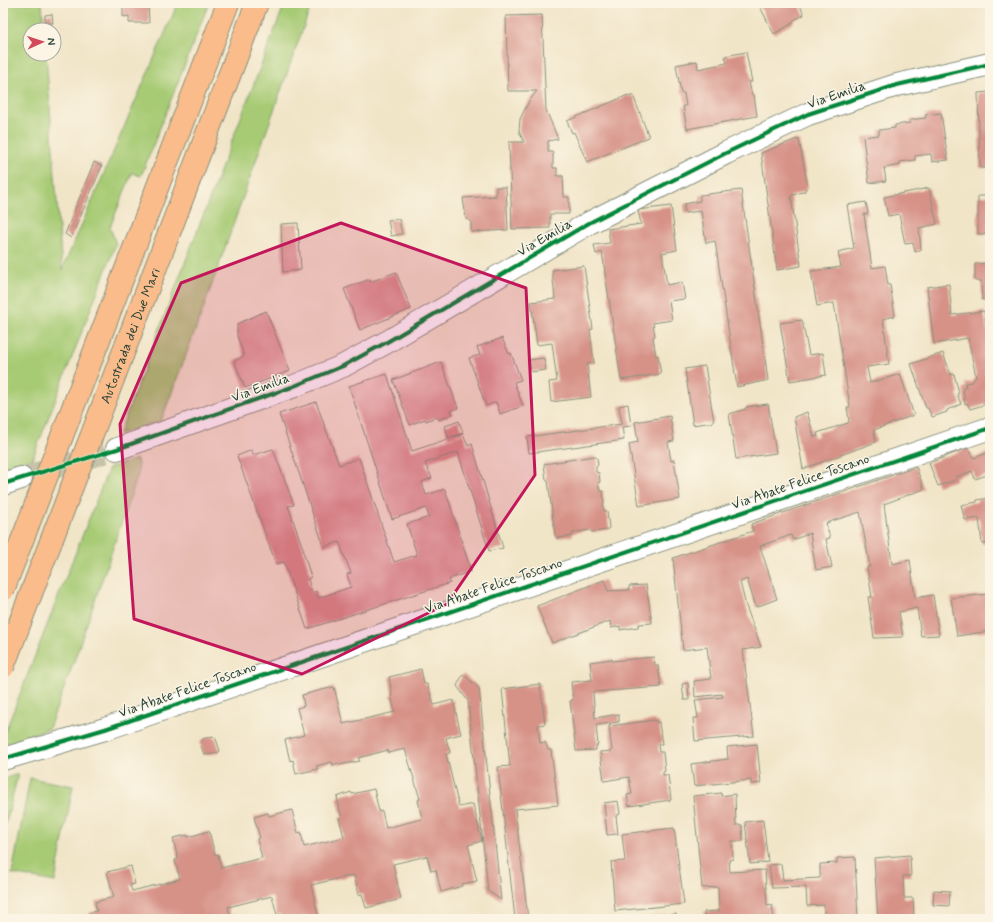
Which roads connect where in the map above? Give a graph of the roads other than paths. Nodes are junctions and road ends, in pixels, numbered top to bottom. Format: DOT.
graph roads {
  1 [pos="228,3"];
  2 [pos="257,3"];
  3 [pos="990,64"];
  4 [pos="990,428"];
  5 [pos="117,449"];
  6 [pos="3,590"];
  7 [pos="3,668"];
  8 [pos="3,759"];
  1 -- 6 [label="highway, Autostrada dei Due Mari, bridge"];
  2 -- 7 [label="highway, Autostrada dei Due Mari, bridge"];
  3 -- 5 [label="street, Via Emilia"];
  4 -- 8 [label="street, Via Abate Felice Toscano"];
}
